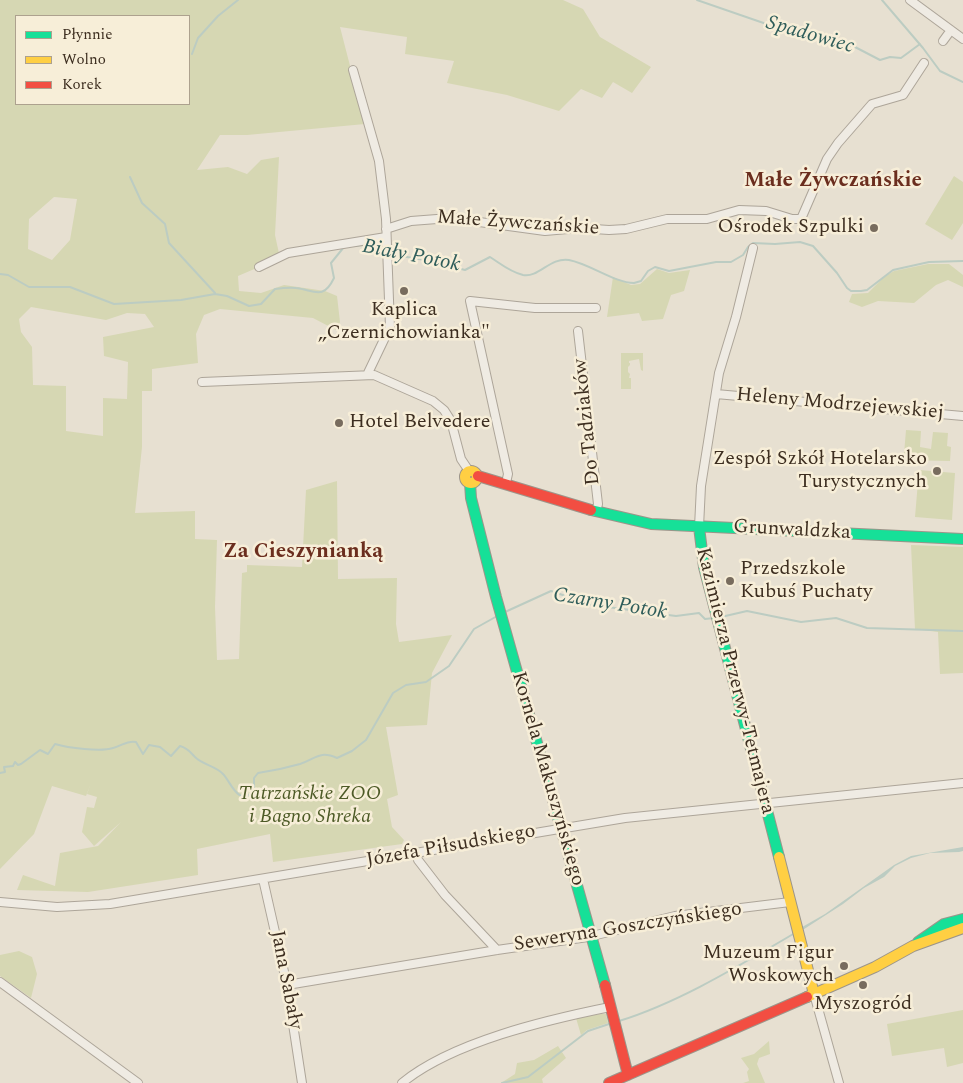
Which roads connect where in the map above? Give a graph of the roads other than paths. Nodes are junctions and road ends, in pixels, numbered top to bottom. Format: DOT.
graph roads {
  1 [pos="910,0"];
  2 [pos="951,30"];
  3 [pos="963,39"];
  4 [pos="943,41"];
  5 [pos="924,63"];
  6 [pos="353,70"];
  7 [pos="386,233"];
  8 [pos="753,248"];
  9 [pos="259,267"];
  10 [pos="596,308"];
  11 [pos="578,331"];
  12 [pos="368,373"];
  13 [pos="202,382"];
  14 [pos="716,394"];
  15 [pos="963,416"];
  16 [pos="472,477"];
  17 [pos="506,483"];
  18 [pos="596,512"];
  19 [pos="699,527"];
  20 [pos="963,539"];
  21 [pos="963,783"];
  22 [pos="765,805"];
  23 [pos="560,828"];
  24 [pos="416,853"];
  25 [pos="263,879"];
  26 [pos="0,902"];
  27 [pos="790,902"];
  28 [pos="963,919"];
  29 [pos="963,928"];
  30 [pos="937,932"];
  31 [pos="592,936"];
  32 [pos="496,950"];
  33 [pos="0,982"];
  34 [pos="287,985"];
  35 [pos="814,994"];
  36 [pos="610,1007"];
  37 [pos="628,1075"];
  38 [pos="138,1083"];
  39 [pos="302,1083"];
  40 [pos="402,1083"];
  41 [pos="609,1083"];
  42 [pos="839,1083"];
  1 -- 2 [label="street"];
  2 -- 3 [label="street"];
  2 -- 4 [label="street"];
  5 -- 7 [label="street, Małe Żywczańskie"];
  6 -- 7 [label="street"];
  7 -- 9 [label="street, Małe Żywczańskie"];
  7 -- 12 [label="street"];
  8 -- 14 [label="street, Kazimierza Przerwy-Tetmajera"];
  10 -- 17 [label="street"];
  11 -- 18 [label="street, Do Tadziaków"];
  12 -- 13 [label="street"];
  12 -- 16 [label="street"];
  14 -- 15 [label="street, Heleny Modrzejewskiej"];
  14 -- 19 [label="street, Kazimierza Przerwy-Tetmajera"];
  16 -- 17 [label="street, Grunwaldzka"];
  16 -- 23 [label="street, Kornela Makuszyńskiego"];
  17 -- 18 [label="street, Grunwaldzka"];
  18 -- 19 [label="street, Grunwaldzka"];
  19 -- 20 [label="street, Grunwaldzka"];
  19 -- 22 [label="street, Kazimierza Przerwy-Tetmajera"];
  21 -- 22 [label="street, Józefa Piłsudskiego"];
  22 -- 23 [label="street, Józefa Piłsudskiego"];
  22 -- 27 [label="street, Kazimierza Przerwy-Tetmajera"];
  23 -- 24 [label="street, Józefa Piłsudskiego"];
  23 -- 31 [label="street, Kornela Makuszyńskiego"];
  24 -- 25 [label="street, Józefa Piłsudskiego"];
  24 -- 32 [label="street, Seweryna Goszczyńskiego"];
  25 -- 26 [label="street, Józefa Piłsudskiego"];
  25 -- 34 [label="street, Jana Sabały"];
  27 -- 31 [label="street, Seweryna Goszczyńskiego"];
  27 -- 35 [label="street, Kazimierza Przerwy-Tetmajera"];
  28 -- 30 [label="street"];
  29 -- 30 [label="street"];
  30 -- 35 [label="street"];
  31 -- 32 [label="street, Seweryna Goszczyńskiego"];
  31 -- 36 [label="street, Kornela Makuszyńskiego"];
  32 -- 34 [label="street, Seweryna Goszczyńskiego"];
  33 -- 38 [label="street"];
  34 -- 39 [label="street, Jana Sabały"];
  35 -- 37 [label="street"];
  35 -- 42 [label="street"];
  36 -- 37 [label="street, Kornela Makuszyńskiego"];
  36 -- 40 [label="street"];
  37 -- 41 [label="street"];
}
